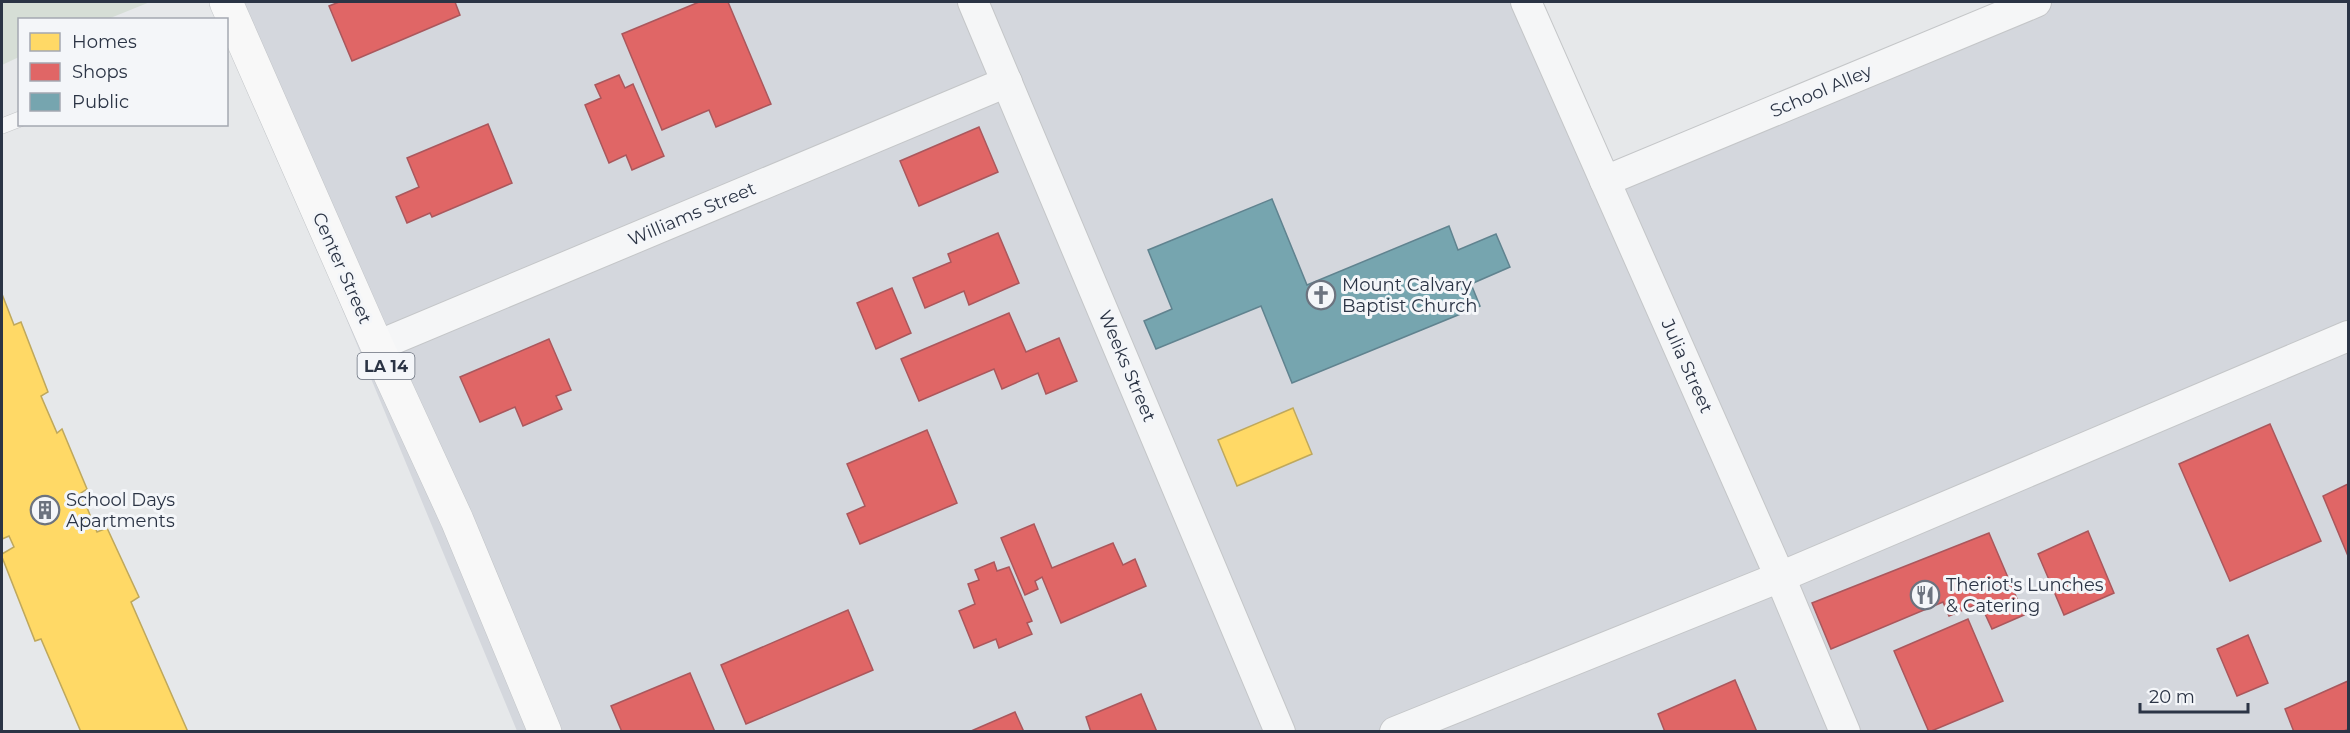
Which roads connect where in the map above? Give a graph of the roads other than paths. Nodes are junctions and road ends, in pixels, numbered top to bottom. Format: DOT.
graph roads {
  1 [pos="226,2"];
  2 [pos="973,2"];
  3 [pos="1526,2"];
  4 [pos="2036,2"];
  5 [pos="233,34"];
  6 [pos="1007,82"];
  7 [pos="18,120"];
  8 [pos="2,126"];
  9 [pos="1605,181"];
  10 [pos="2349,336"];
  11 [pos="377,346"];
  12 [pos="1780,577"];
  13 [pos="545,732"];
  14 [pos="1280,732"];
  15 [pos="1395,732"];
  16 [pos="1845,732"];
  1 -- 5 [label="main road, Center Street / LA 14"];
  2 -- 6 [label="street, Weeks Street"];
  3 -- 9 [label="street, Julia Street"];
  4 -- 9 [label="street, School Alley"];
  5 -- 11 [label="main road, Center Street / LA 14"];
  6 -- 11 [label="street, Williams Street"];
  6 -- 14 [label="street, Weeks Street"];
  7 -- 8 [label="lane"];
  9 -- 12 [label="street, Julia Street"];
  10 -- 12 [label="street"];
  11 -- 13 [label="main road, Center Street / LA 14"];
  12 -- 15 [label="street"];
  12 -- 16 [label="street, Julia Street"];
}
